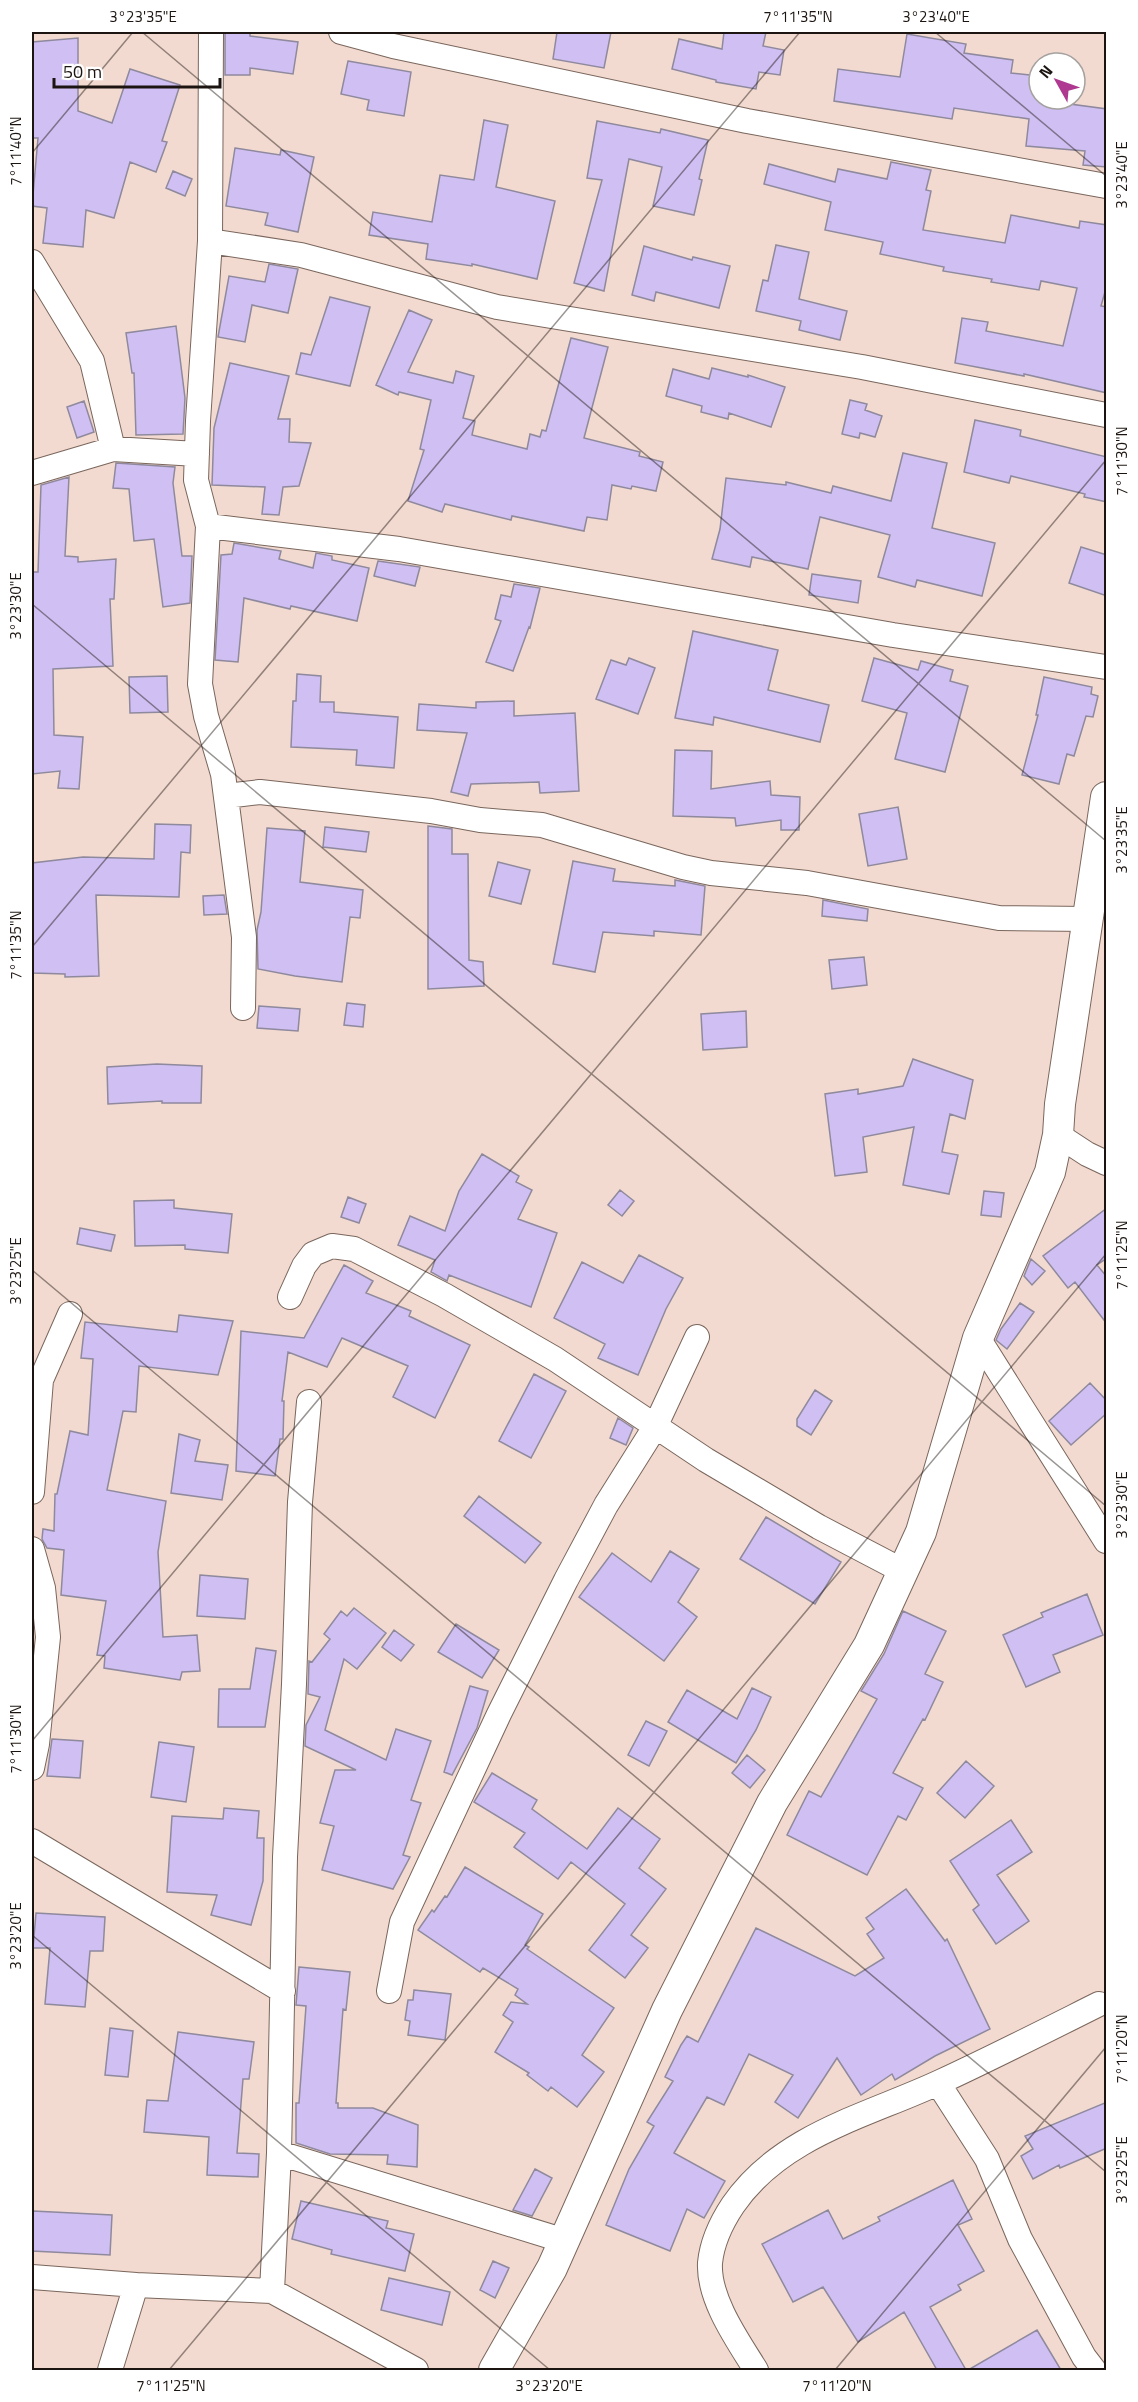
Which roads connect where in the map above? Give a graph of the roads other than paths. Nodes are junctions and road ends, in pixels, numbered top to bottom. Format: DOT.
graph roads {
  1 [pos="211,32"];
  2 [pos="340,32"];
  3 [pos="1107,186"];
  4 [pos="210,241"];
  5 [pos="32,262"];
  6 [pos="1107,415"];
  7 [pos="113,449"];
  8 [pos="197,454"];
  9 [pos="32,473"];
  10 [pos="208,526"];
  11 [pos="1107,667"];
  12 [pos="226,796"];
  13 [pos="1107,797"];
  14 [pos="1088,919"];
  15 [pos="243,1008"];
  16 [pos="1058,1135"];
  17 [pos="1107,1163"];
  18 [pos="290,1297"];
  19 [pos="70,1314"];
  20 [pos="697,1337"];
  21 [pos="978,1338"];
  22 [pos="309,1402"];
  23 [pos="655,1427"];
  24 [pos="32,1492"];
  25 [pos="1107,1541"];
  26 [pos="32,1549"];
  27 [pos="903,1571"];
  28 [pos="32,1768"];
  29 [pos="32,1841"];
  30 [pos="283,1990"];
  31 [pos="389,1991"];
  32 [pos="1100,2004"];
  33 [pos="938,2083"];
  34 [pos="279,2153"];
  35 [pos="565,2241"];
  36 [pos="32,2277"];
  37 [pos="136,2284"];
  38 [pos="272,2291"];
  39 [pos="110,2370"];
  40 [pos="416,2370"];
  41 [pos="494,2370"];
  42 [pos="756,2370"];
  43 [pos="1094,2370"];
  1 -- 4 [label="street"];
  2 -- 3 [label="street"];
  4 -- 6 [label="street"];
  4 -- 8 [label="street"];
  5 -- 7 [label="street"];
  7 -- 8 [label="street"];
  7 -- 9 [label="street"];
  8 -- 10 [label="street"];
  10 -- 11 [label="street"];
  10 -- 12 [label="street"];
  12 -- 14 [label="street"];
  12 -- 15 [label="street"];
  13 -- 14 [label="street"];
  14 -- 16 [label="street"];
  16 -- 17 [label="street"];
  16 -- 21 [label="street"];
  18 -- 23 [label="street"];
  19 -- 24 [label="street"];
  20 -- 23 [label="street"];
  21 -- 25 [label="street"];
  21 -- 27 [label="street"];
  22 -- 30 [label="street"];
  23 -- 27 [label="street"];
  23 -- 31 [label="street"];
  26 -- 28 [label="street"];
  27 -- 35 [label="street"];
  29 -- 30 [label="street"];
  30 -- 34 [label="street"];
  32 -- 33 [label="street"];
  33 -- 42 [label="street"];
  33 -- 43 [label="street"];
  34 -- 35 [label="street"];
  34 -- 38 [label="street"];
  35 -- 41 [label="street"];
  36 -- 37 [label="street"];
  37 -- 38 [label="street"];
  37 -- 39 [label="street"];
  38 -- 40 [label="street"];
}
